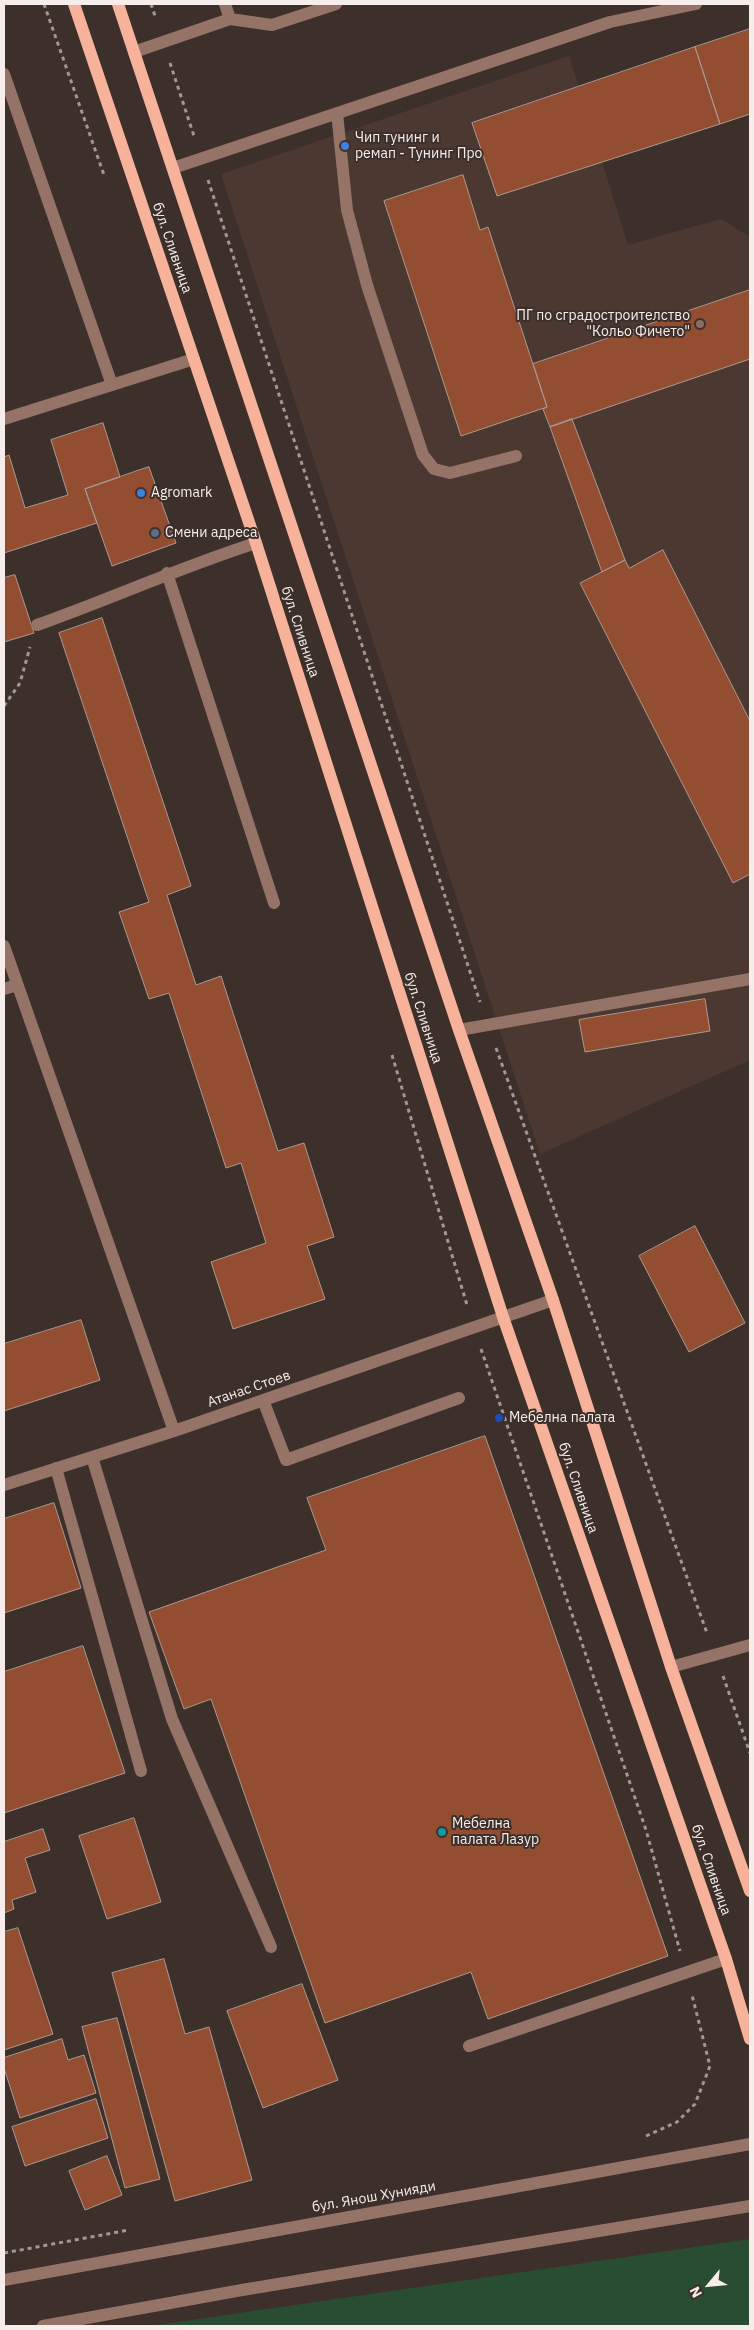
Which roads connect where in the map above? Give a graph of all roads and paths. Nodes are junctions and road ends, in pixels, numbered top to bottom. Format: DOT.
graph roads {
  1 [pos="44,4"];
  2 [pos="74,4"];
  3 [pos="118,4"];
  4 [pos="151,4"];
  5 [pos="225,4"];
  6 [pos="336,4"];
  7 [pos="696,4"];
  8 [pos="230,19"];
  9 [pos="164,42"];
  10 [pos="134,52"];
  11 [pos="4,74"];
  12 [pos="337,113"];
  13 [pos="201,158"];
  14 [pos="173,168"];
  15 [pos="106,181"];
  16 [pos="194,359"];
  17 [pos="112,385"];
  18 [pos="4,419"];
  19 [pos="516,456"];
  20 [pos="256,543"];
  21 [pos="167,574"];
  22 [pos="37,625"];
  23 [pos="4,706"];
  24 [pos="274,904"];
  25 [pos="4,946"];
  26 [pos="750,980"];
  27 [pos="17,985"];
  28 [pos="4,989"];
  29 [pos="488,1026"];
  30 [pos="459,1030"];
  31 [pos="391,1054"];
  32 [pos="553,1300"];
  33 [pos="503,1317"];
  34 [pos="474,1328"];
  35 [pos="459,1398"];
  36 [pos="264,1400"];
  37 [pos="174,1430"];
  38 [pos="92,1457"];
  39 [pos="56,1468"];
  40 [pos="4,1485"];
  41 [pos="750,1645"];
  42 [pos="715,1656"];
  43 [pos="670,1667"];
  44 [pos="750,1753"];
  45 [pos="141,1771"];
  46 [pos="750,1891"];
  47 [pos="271,1947"];
  48 [pos="726,1960"];
  49 [pos="686,1973"];
  50 [pos="750,2039"];
  51 [pos="469,2046"];
  52 [pos="640,2140"];
  53 [pos="750,2144"];
  54 [pos="750,2206"];
  55 [pos="136,2229"];
  56 [pos="4,2252"];
  57 [pos="4,2280"];
  58 [pos="43,2326"];
  1 -- 15 [label="path"];
  2 -- 16 [label="main road, бул. Сливница"];
  3 -- 10 [label="main road, бул. Сливница"];
  4 -- 9 [label="path"];
  5 -- 8 [label="street"];
  6 -- 8 [label="street"];
  7 -- 12 [label="street"];
  8 -- 9 [label="street"];
  9 -- 10 [label="street"];
  9 -- 13 [label="path"];
  10 -- 14 [label="main road, бул. Сливница"];
  11 -- 17 [label="street"];
  12 -- 13 [label="street"];
  12 -- 19 [label="street"];
  13 -- 14 [label="street"];
  13 -- 29 [label="path"];
  14 -- 30 [label="main road, бул. Сливница"];
  16 -- 17 [label="street"];
  16 -- 20 [label="main road, бул. Сливница"];
  17 -- 18 [label="street"];
  20 -- 21 [label="street"];
  20 -- 33 [label="main road, бул. Сливница"];
  21 -- 22 [label="street"];
  21 -- 24 [label="street"];
  22 -- 23 [label="path"];
  25 -- 27 [label="street"];
  26 -- 29 [label="street"];
  27 -- 28 [label="street"];
  27 -- 37 [label="street"];
  29 -- 30 [label="street"];
  29 -- 42 [label="path"];
  30 -- 32 [label="main road, бул. Сливница"];
  31 -- 34 [label="path"];
  32 -- 33 [label="street, Атанас Стоев"];
  32 -- 43 [label="main road, бул. Сливница"];
  33 -- 34 [label="street, Атанас Стоев"];
  33 -- 48 [label="main road, бул. Сливница"];
  34 -- 36 [label="street, Атанас Стоев"];
  34 -- 49 [label="path"];
  35 -- 36 [label="street"];
  36 -- 37 [label="street, Атанас Стоев"];
  37 -- 38 [label="street, Атанас Стоев"];
  38 -- 39 [label="street, Атанас Стоев"];
  38 -- 47 [label="street"];
  39 -- 40 [label="street, Атанас Стоев"];
  39 -- 45 [label="street"];
  41 -- 42 [label="street"];
  42 -- 43 [label="street"];
  42 -- 44 [label="path"];
  43 -- 46 [label="main road, бул. Сливница"];
  48 -- 49 [label="street"];
  48 -- 50 [label="main road, бул. Сливница"];
  49 -- 51 [label="street"];
  49 -- 52 [label="path"];
  53 -- 57 [label="street, бул. Янош Хунияди"];
  54 -- 58 [label="street"];
  55 -- 56 [label="path"];
}
